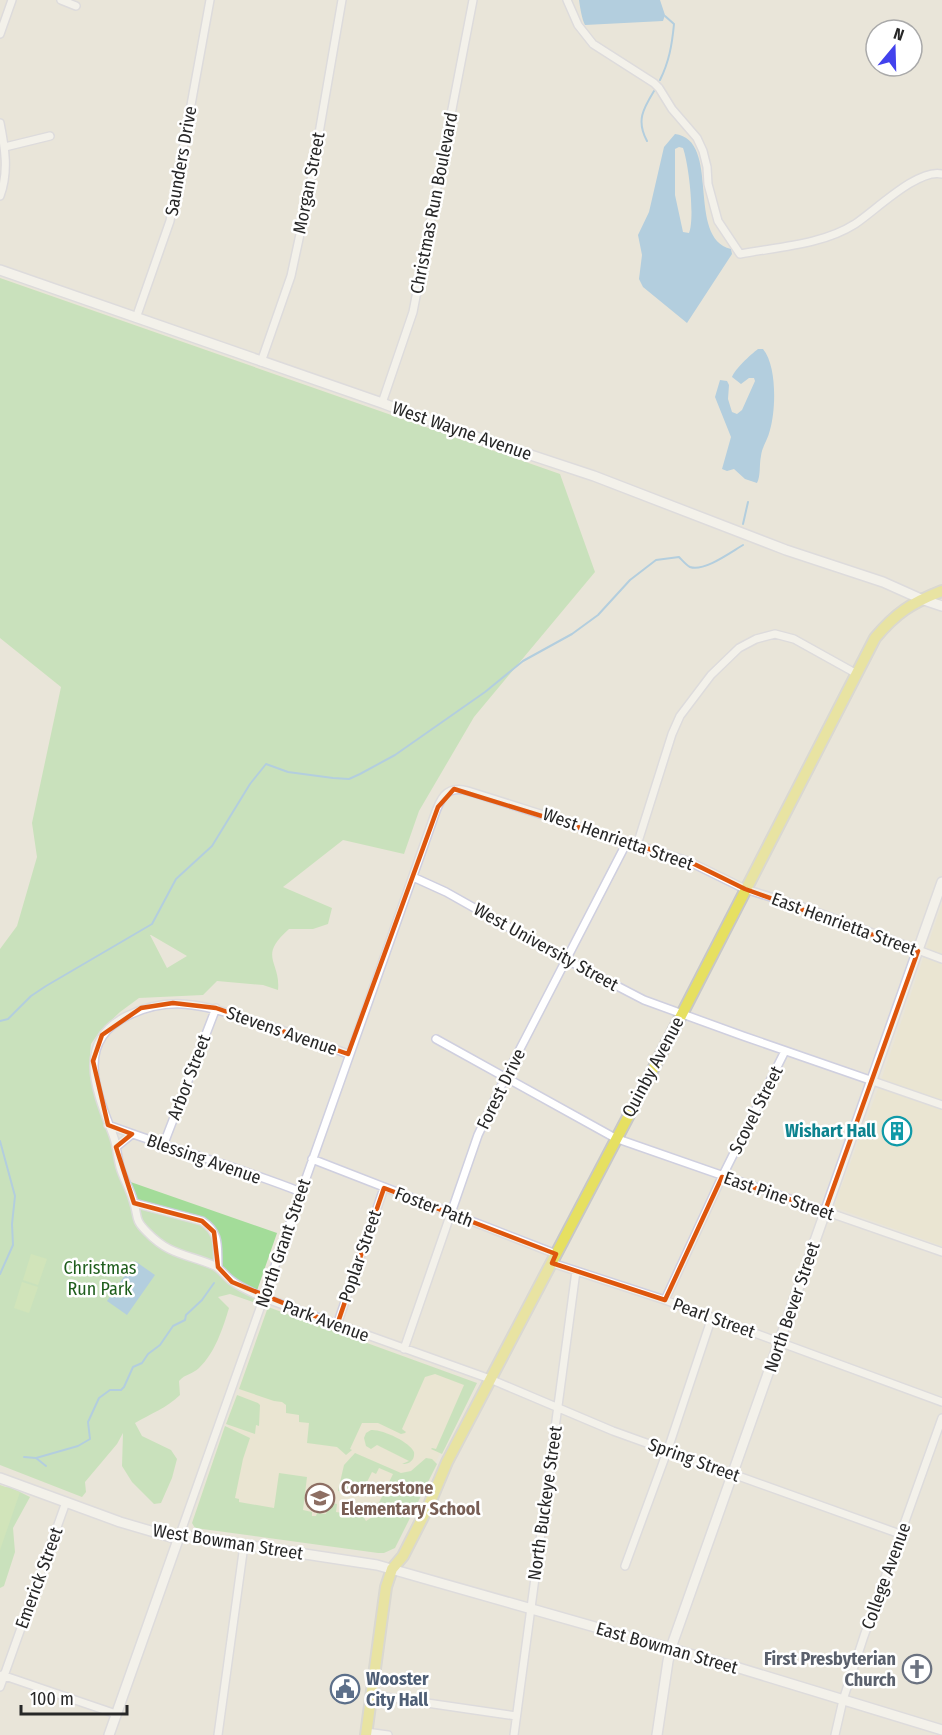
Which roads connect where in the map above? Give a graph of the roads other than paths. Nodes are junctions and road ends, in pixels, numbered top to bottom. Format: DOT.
graph roads {
  1 [pos="12,0"];
  2 [pos="61,0"];
  3 [pos="210,0"];
  4 [pos="342,0"];
  5 [pos="473,0"];
  6 [pos="567,0"];
  7 [pos="76,6"];
  8 [pos="0,34"];
  9 [pos="0,123"];
  10 [pos="50,136"];
  11 [pos="4,147"];
  12 [pos="942,174"];
  13 [pos="0,196"];
  14 [pos="0,270"];
  15 [pos="136,318"];
  16 [pos="261,362"];
  17 [pos="382,403"];
  18 [pos="942,591"];
  19 [pos="921,599"];
  20 [pos="942,606"];
  21 [pos="857,674"];
  22 [pos="487,797"];
  23 [pos="627,842"];
  24 [pos="637,845"];
  25 [pos="413,877"];
  26 [pos="942,882"];
  27 [pos="745,889"];
  28 [pos="918,951"];
  29 [pos="942,959"];
  30 [pos="567,960"];
  31 [pos="216,1008"];
  32 [pos="682,1014"];
  33 [pos="436,1039"];
  34 [pos="785,1051"];
  35 [pos="348,1054"];
  36 [pos="505,1078"];
  37 [pos="872,1081"];
  38 [pos="942,1105"];
  39 [pos="108,1125"];
  40 [pos="132,1134"];
  41 [pos="615,1138"];
  42 [pos="163,1146"];
  43 [pos="116,1147"];
  44 [pos="312,1159"];
  45 [pos="722,1177"];
  46 [pos="384,1188"];
  47 [pos="301,1192"];
  48 [pos="134,1203"];
  49 [pos="825,1211"];
  50 [pos="451,1212"];
  51 [pos="942,1252"];
  52 [pos="554,1259"];
  53 [pos="218,1268"];
  54 [pos="576,1271"];
  55 [pos="264,1298"];
  56 [pos="665,1300"];
  57 [pos="712,1317"];
  58 [pos="337,1325"];
  59 [pos="780,1343"];
  60 [pos="404,1349"];
  61 [pos="490,1379"];
  62 [pos="942,1402"];
  63 [pos="558,1408"];
  64 [pos="942,1418"];
  65 [pos="668,1449"];
  66 [pos="732,1473"];
  67 [pos="0,1478"];
  68 [pos="66,1502"];
  69 [pos="900,1534"];
  70 [pos="179,1537"];
  71 [pos="244,1545"];
  72 [pos="625,1566"];
  73 [pos="392,1569"];
  74 [pos="531,1605"];
  75 [pos="671,1649"];
  76 [pos="2,1675"];
  77 [pos="0,1688"];
  78 [pos="372,1695"];
  79 [pos="843,1700"];
  80 [pos="116,1714"];
  81 [pos="516,1716"];
  82 [pos="942,1730"];
  83 [pos="366,1734"];
  84 [pos="109,1735"];
  85 [pos="218,1735"];
  86 [pos="388,1735"];
  87 [pos="514,1735"];
  88 [pos="657,1735"];
  89 [pos="835,1735"];
  1 -- 8 [label="street"];
  2 -- 7 [label="street"];
  3 -- 15 [label="street, Saunders Drive"];
  4 -- 16 [label="street, Morgan Street"];
  5 -- 17 [label="street, Christmas Run Boulevard"];
  6 -- 12 [label="street"];
  9 -- 11 [label="street"];
  10 -- 11 [label="street"];
  11 -- 13 [label="street"];
  14 -- 15 [label="street, West Wayne Avenue"];
  15 -- 16 [label="street, West Wayne Avenue"];
  16 -- 17 [label="street, West Wayne Avenue"];
  17 -- 19 [label="street, West Wayne Avenue"];
  18 -- 19 [label="main road, Quinby Avenue"];
  19 -- 20 [label="street, West Wayne Avenue"];
  19 -- 21 [label="main road, Quinby Avenue"];
  21 -- 24 [label="street"];
  21 -- 27 [label="main road, Quinby Avenue"];
  22 -- 23 [label="street, West Henrietta Street"];
  22 -- 25 [label="street, North Grant Street"];
  23 -- 24 [label="street, West Henrietta Street"];
  23 -- 30 [label="street, Forest Drive"];
  24 -- 27 [label="street, West Henrietta Street"];
  25 -- 30 [label="street, West University Street"];
  25 -- 35 [label="street, North Grant Street"];
  26 -- 28 [label="street, North Bever Street"];
  27 -- 28 [label="street, East Henrietta Street"];
  27 -- 32 [label="main road, Quinby Avenue"];
  28 -- 29 [label="street, East Henrietta Street"];
  28 -- 37 [label="street, North Bever Street"];
  30 -- 32 [label="street, West University Street"];
  30 -- 36 [label="street, Forest Drive"];
  31 -- 35 [label="street, Stevens Avenue"];
  31 -- 39 [label="street, Stevens Avenue"];
  31 -- 42 [label="street, Arbor Street"];
  32 -- 34 [label="street, West University Street"];
  32 -- 41 [label="main road, Quinby Avenue"];
  33 -- 36 [label="street, East Pine Street"];
  34 -- 37 [label="street, West University Street"];
  34 -- 45 [label="street, Scovel Street"];
  35 -- 44 [label="street, North Grant Street"];
  36 -- 41 [label="street, East Pine Street"];
  36 -- 50 [label="street, Forest Drive"];
  37 -- 38 [label="street, West University Street"];
  37 -- 49 [label="street, North Bever Street"];
  39 -- 40 [label="street, Blessing Avenue"];
  39 -- 43 [label="street, Park Avenue"];
  40 -- 42 [label="street, Blessing Avenue"];
  40 -- 43 [label="street"];
  41 -- 45 [label="street, East Pine Street"];
  41 -- 52 [label="main road, Quinby Avenue"];
  42 -- 47 [label="street, Blessing Avenue"];
  43 -- 48 [label="street, Park Avenue"];
  44 -- 46 [label="street, Foster Path"];
  44 -- 47 [label="street, North Grant Street"];
  45 -- 49 [label="street, East Pine Street"];
  45 -- 56 [label="street, Scovel Street"];
  46 -- 50 [label="street, Foster Path"];
  46 -- 58 [label="street, Poplar Street"];
  47 -- 55 [label="street, North Grant Street"];
  48 -- 53 [label="street, Park Avenue"];
  48 -- 53 [label="street"];
  49 -- 51 [label="street, East Pine Street"];
  49 -- 59 [label="street, North Bever Street"];
  50 -- 52 [label="street, Foster Path"];
  50 -- 60 [label="street, Forest Drive"];
  52 -- 54 [label="street, Pearl Street"];
  52 -- 61 [label="main road, Quinby Avenue"];
  53 -- 55 [label="street, Park Avenue"];
  54 -- 56 [label="street, Pearl Street"];
  54 -- 63 [label="street, North Buckeye Street"];
  55 -- 58 [label="street, Park Avenue"];
  55 -- 70 [label="street, North Grant Street"];
  56 -- 57 [label="street, Pearl Street"];
  57 -- 59 [label="street, Pearl Street"];
  57 -- 65 [label="street"];
  58 -- 60 [label="street, Park Avenue"];
  59 -- 62 [label="street, Pearl Street"];
  59 -- 66 [label="street, North Bever Street"];
  60 -- 61 [label="street, Park Avenue"];
  61 -- 63 [label="street, Spring Street"];
  61 -- 73 [label="main road, Quinby Avenue"];
  63 -- 65 [label="street, Spring Street"];
  63 -- 74 [label="street, North Buckeye Street"];
  64 -- 69 [label="street, College Avenue"];
  65 -- 66 [label="street, Spring Street"];
  65 -- 72 [label="street"];
  66 -- 69 [label="street, Spring Street"];
  66 -- 75 [label="street, North Bever Street"];
  67 -- 68 [label="street, West Bowman Street"];
  68 -- 70 [label="street, West Bowman Street"];
  68 -- 76 [label="street, Emerick Street"];
  69 -- 79 [label="street, College Avenue"];
  70 -- 71 [label="street, West Bowman Street"];
  70 -- 80 [label="street, North Grant Street"];
  71 -- 73 [label="street, West Bowman Street"];
  71 -- 85 [label="street"];
  73 -- 74 [label="street, East Bowman Street"];
  73 -- 78 [label="main road"];
  74 -- 75 [label="street, East Bowman Street"];
  74 -- 81 [label="street, North Buckeye Street"];
  75 -- 79 [label="street, East Bowman Street"];
  75 -- 88 [label="street, North Bever Street"];
  76 -- 77 [label="street, Emerick Street"];
  76 -- 80 [label="street"];
  78 -- 81 [label="street"];
  78 -- 83 [label="main road"];
  79 -- 82 [label="street, East Bowman Street"];
  79 -- 89 [label="street, College Avenue"];
  80 -- 84 [label="street, North Grant Street"];
  81 -- 87 [label="street, North Buckeye Street"];
  83 -- 86 [label="street"];
}
